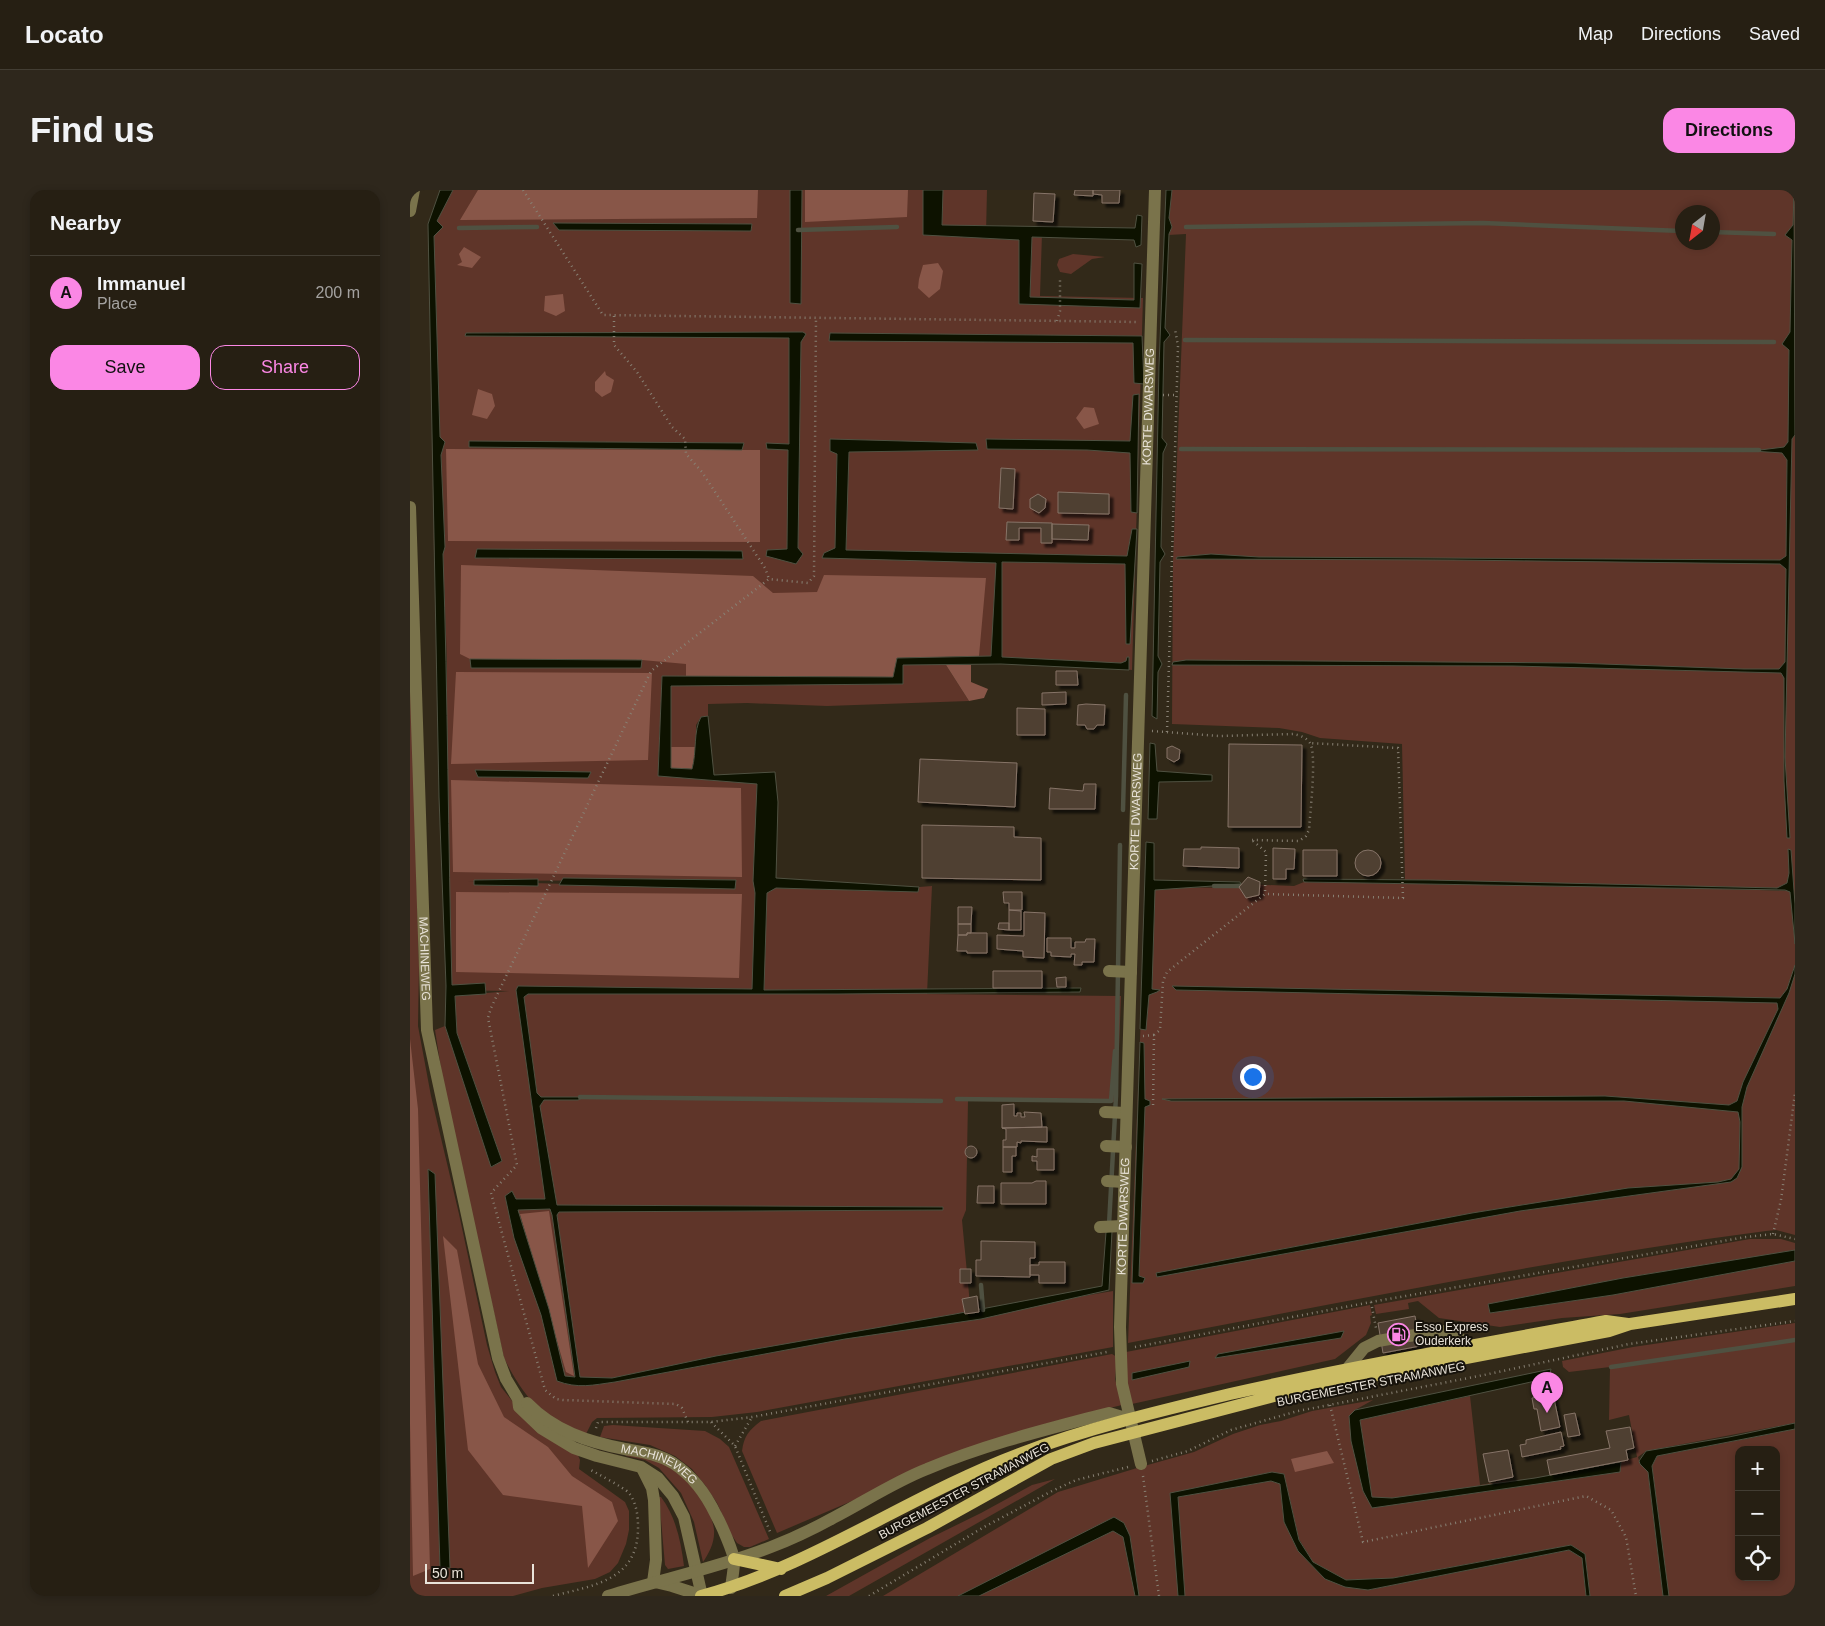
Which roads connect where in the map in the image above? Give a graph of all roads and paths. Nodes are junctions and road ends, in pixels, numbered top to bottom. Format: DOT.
graph roads {
  1 [pos="414,190"];
  2 [pos="523,190"];
  3 [pos="1155,190"];
  4 [pos="410,211"];
  5 [pos="1060,280"];
  6 [pos="614,316"];
  7 [pos="816,318"];
  8 [pos="1058,321"];
  9 [pos="1151,323"];
  10 [pos="1175,329"];
  11 [pos="1168,395"];
  12 [pos="1176,395"];
  13 [pos="410,507"];
  14 [pos="769,578"];
  15 [pos="1138,731"];
  16 [pos="1167,732"];
  17 [pos="1310,743"];
  18 [pos="1265,894"];
  19 [pos="1109,971"];
  20 [pos="1127,972"];
  21 [pos="1154,1035"];
  22 [pos="1129,1037"];
  23 [pos="1795,1093"];
  24 [pos="1153,1109"];
  25 [pos="1105,1112"];
  26 [pos="1123,1113"];
  27 [pos="1119,1226"];
  28 [pos="1100,1227"];
  29 [pos="1773,1234"];
  30 [pos="1795,1239"];
  31 [pos="1795,1299"];
  32 [pos="1371,1302"];
  33 [pos="1795,1320"];
  34 [pos="1630,1324"];
  35 [pos="1378,1341"];
  36 [pos="1471,1345"];
  37 [pos="1121,1349"];
  38 [pos="1348,1368"];
  39 [pos="1330,1405"];
  40 [pos="752,1417"];
  41 [pos="1129,1419"];
  42 [pos="688,1422"];
  43 [pos="712,1422"];
  44 [pos="1134,1432"];
  45 [pos="735,1446"];
  46 [pos="590,1447"];
  47 [pos="1141,1464"];
  48 [pos="641,1467"];
  49 [pos="772,1535"];
  50 [pos="734,1559"];
  51 [pos="780,1569"];
  52 [pos="695,1571"];
  53 [pos="653,1582"];
  54 [pos="732,1592"];
  55 [pos="553,1596"];
  56 [pos="608,1596"];
  57 [pos="702,1596"];
  58 [pos="785,1596"];
  59 [pos="869,1596"];
  60 [pos="1159,1596"];
  61 [pos="1636,1596"];
  1 -- 4 [label="street"];
  2 -- 6 [label="path"];
  3 -- 9 [label="street, KORTE DWARSWEG"];
  5 -- 8 [label="path"];
  6 -- 7 [label="path"];
  6 -- 14 [label="path"];
  7 -- 8 [label="path"];
  7 -- 14 [label="path"];
  8 -- 9 [label="path"];
  9 -- 15 [label="street, KORTE DWARSWEG"];
  10 -- 12 [label="path"];
  11 -- 12 [label="path"];
  12 -- 16 [label="path"];
  13 -- 46 [label="street, MACHINEWEG"];
  14 -- 42 [label="path"];
  15 -- 16 [label="path"];
  15 -- 20 [label="street, KORTE DWARSWEG"];
  16 -- 17 [label="path"];
  17 -- 18 [label="path"];
  17 -- 18 [label="path"];
  18 -- 21 [label="path"];
  19 -- 20 [label="street"];
  20 -- 22 [label="street, KORTE DWARSWEG"];
  21 -- 22 [label="path"];
  21 -- 24 [label="path"];
  22 -- 26 [label="street, KORTE DWARSWEG"];
  23 -- 29 [label="path"];
  25 -- 26 [label="street"];
  26 -- 27 [label="street, KORTE DWARSWEG"];
  27 -- 28 [label="street"];
  27 -- 37 [label="street, KORTE DWARSWEG"];
  29 -- 30 [label="path"];
  29 -- 32 [label="path"];
  31 -- 34 [label="main road, BURGEMEESTER STRAMANWEG"];
  32 -- 35 [label="path"];
  32 -- 37 [label="path"];
  33 -- 39 [label="path, BURGEMEESTER STRAMANWEG"];
  34 -- 36 [label="main road, BURGEMEESTER STRAMANWEG"];
  34 -- 44 [label="main road, BURGEMEESTER STRAMANWEG"];
  35 -- 36 [label="street, BURGEMEESTER STRAMANWEG"];
  35 -- 38 [label="street, BURGEMEESTER STRAMANWEG"];
  36 -- 38 [label="main road, BURGEMEESTER STRAMANWEG"];
  37 -- 40 [label="path"];
  37 -- 41 [label="street, KORTE DWARSWEG"];
  38 -- 41 [label="main road, BURGEMEESTER STRAMANWEG"];
  39 -- 47 [label="path, BURGEMEESTER STRAMANWEG"];
  39 -- 61 [label="path"];
  40 -- 43 [label="path"];
  40 -- 45 [label="path"];
  41 -- 44 [label="street, KORTE DWARSWEG"];
  41 -- 50 [label="street, BURGEMEESTER STRAMANWEG"];
  41 -- 51 [label="main road, BURGEMEESTER STRAMANWEG"];
  42 -- 43 [label="path"];
  42 -- 46 [label="path"];
  43 -- 45 [label="path"];
  44 -- 47 [label="street, KORTE DWARSWEG"];
  44 -- 58 [label="main road, BURGEMEESTER STRAMANWEG"];
  45 -- 49 [label="path"];
  46 -- 48 [label="street, MACHINEWEG"];
  46 -- 50 [label="street, MACHINEWEG"];
  46 -- 55 [label="path"];
  47 -- 59 [label="path, BURGEMEESTER STRAMANWEG"];
  47 -- 60 [label="path"];
  48 -- 52 [label="street, MACHINEWEG"];
  48 -- 53 [label="street, MACHINEWEG"];
  50 -- 51 [label="main road"];
  50 -- 52 [label="street, BURGEMEESTER STRAMANWEG"];
  50 -- 54 [label="street, MACHINEWEG"];
  51 -- 54 [label="main road, BURGEMEESTER STRAMANWEG"];
  52 -- 53 [label="street, BURGEMEESTER STRAMANWEG"];
  52 -- 57 [label="street, MACHINEWEG"];
  53 -- 56 [label="street, BURGEMEESTER STRAMANWEG"];
  53 -- 57 [label="street"];
  54 -- 57 [label="main road, BURGEMEESTER STRAMANWEG"];
}
